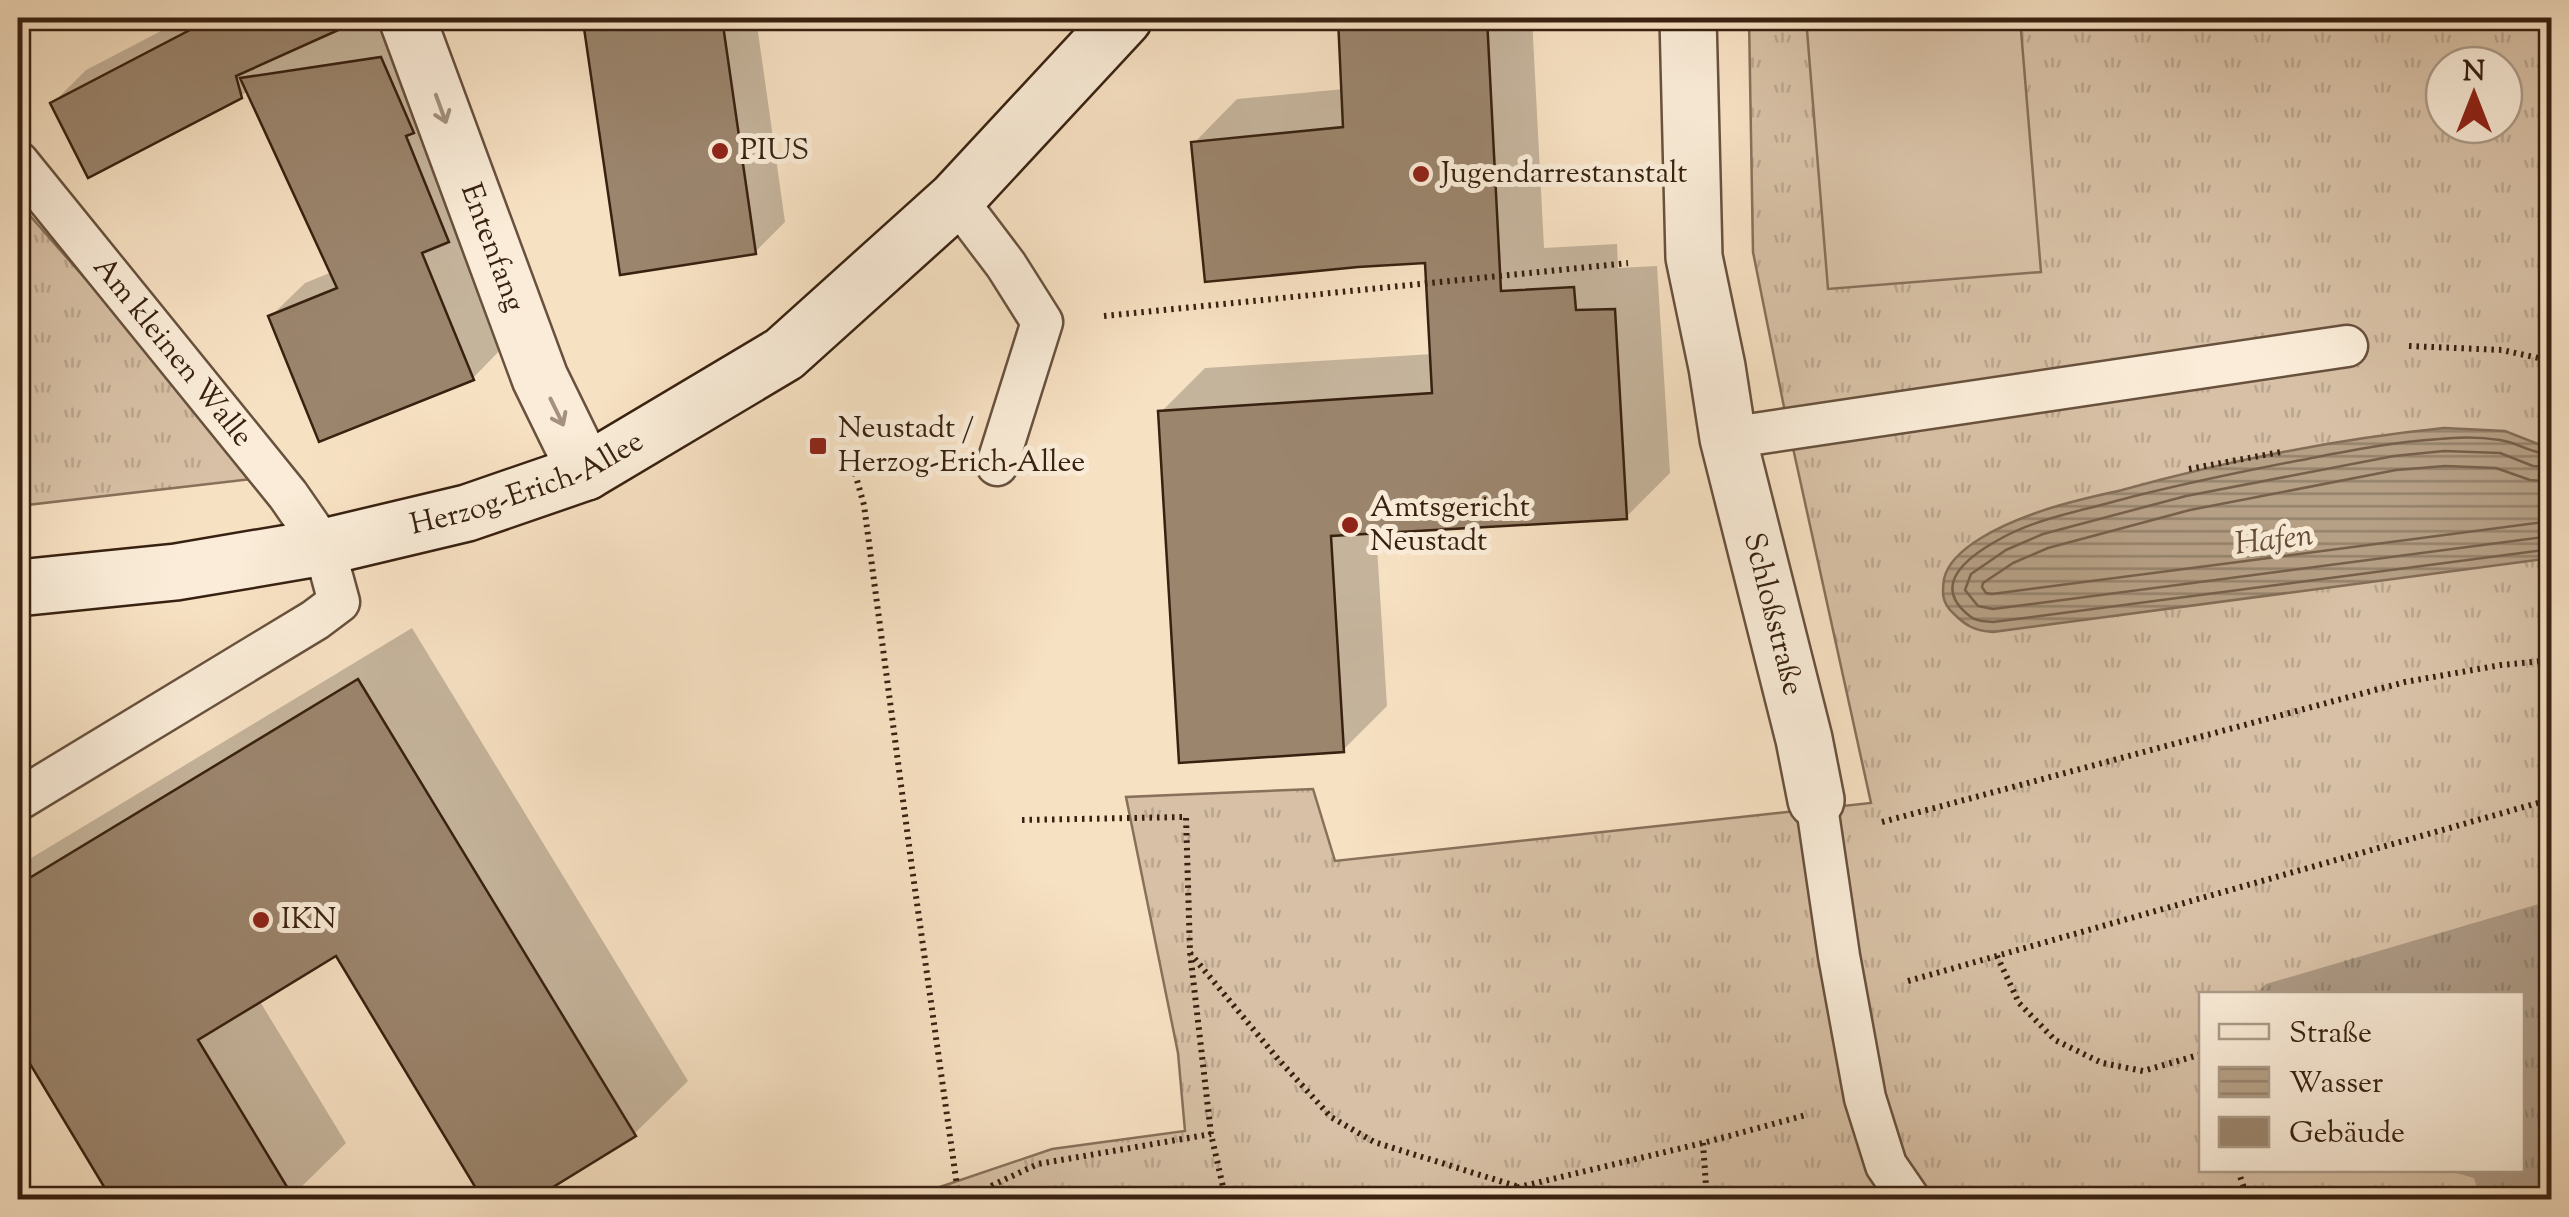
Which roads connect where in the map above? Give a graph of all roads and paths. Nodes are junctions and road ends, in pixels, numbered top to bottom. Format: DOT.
graph roads {
  1 [pos="407,18"];
  2 [pos="1688,18"];
  3 [pos="1120,19"];
  4 [pos="18,162"];
  5 [pos="956,199"];
  6 [pos="1694,257"];
  7 [pos="1042,322"];
  8 [pos="2347,346"];
  9 [pos="2552,361"];
  10 [pos="1728,438"];
  11 [pos="2281,452"];
  12 [pos="850,459"];
  13 [pos="997,464"];
  14 [pos="2189,468"];
  15 [pos="586,472"];
  16 [pos="324,547"];
  17 [pos="18,588"];
  18 [pos="2552,660"];
  19 [pos="18,800"];
  20 [pos="2552,800"];
  21 [pos="1819,819"];
  22 [pos="1022,820"];
  23 [pos="1190,952"];
  24 [pos="1996,956"];
  25 [pos="1846,998"];
  26 [pos="2199,1055"];
  27 [pos="1865,1098"];
  28 [pos="1211,1134"];
  29 [pos="1703,1143"];
  30 [pos="2239,1172"];
  31 [pos="1519,1187"];
  32 [pos="959,1200"];
  33 [pos="974,1200"];
  34 [pos="1226,1200"];
  35 [pos="1482,1200"];
  36 [pos="1707,1200"];
  37 [pos="1910,1200"];
  38 [pos="2248,1200"];
  1 -- 15 [label="street, Entenfang, one-way"];
  2 -- 6 [label="street, Schloßstraße"];
  3 -- 5 [label="street, Herzog-Erich-Allee"];
  4 -- 16 [label="lane, Am kleinen Walle"];
  5 -- 7 [label="lane"];
  5 -- 15 [label="street, Herzog-Erich-Allee"];
  6 -- 7 [label="path"];
  6 -- 10 [label="street, Schloßstraße"];
  7 -- 13 [label="lane"];
  8 -- 9 [label="path"];
  8 -- 10 [label="lane"];
  10 -- 21 [label="street, Schloßstraße"];
  11 -- 14 [label="path"];
  12 -- 32 [label="path"];
  15 -- 16 [label="street, Herzog-Erich-Allee"];
  16 -- 17 [label="street, Herzog-Erich-Allee"];
  16 -- 19 [label="lane, Am kleinen Walle"];
  18 -- 21 [label="path"];
  20 -- 24 [label="path"];
  21 -- 25 [label="lane, Schloßstraße"];
  22 -- 23 [label="path"];
  23 -- 28 [label="path"];
  23 -- 31 [label="path"];
  24 -- 25 [label="path"];
  24 -- 26 [label="path"];
  25 -- 27 [label="lane, Schloßstraße"];
  27 -- 29 [label="path"];
  27 -- 37 [label="lane, Schloßstraße"];
  28 -- 33 [label="path"];
  28 -- 34 [label="path"];
  29 -- 31 [label="path"];
  29 -- 36 [label="path"];
  30 -- 38 [label="path"];
  31 -- 35 [label="path"];
}
